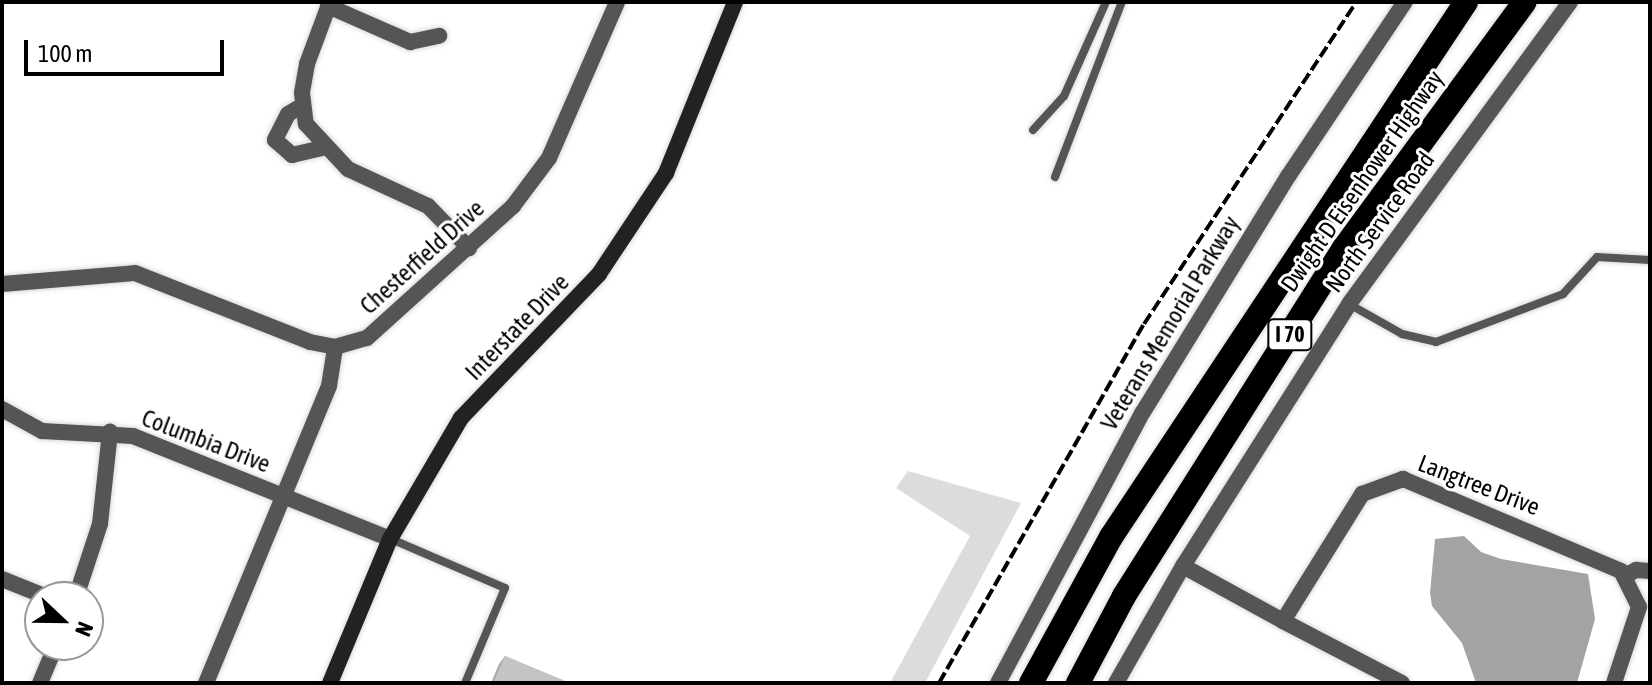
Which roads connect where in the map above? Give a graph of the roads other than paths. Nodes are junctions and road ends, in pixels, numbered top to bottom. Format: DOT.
graph roads {
  1 [pos="617,2"];
  2 [pos="735,2"];
  3 [pos="1106,2"];
  4 [pos="1122,2"];
  5 [pos="1405,2"];
  6 [pos="1466,2"];
  7 [pos="1525,2"];
  8 [pos="1570,2"];
  9 [pos="329,4"];
  10 [pos="439,36"];
  11 [pos="303,105"];
  12 [pos="1033,130"];
  13 [pos="323,148"];
  14 [pos="1055,177"];
  15 [pos="469,248"];
  16 [pos="1650,260"];
  17 [pos="2,284"];
  18 [pos="1349,304"];
  19 [pos="335,347"];
  20 [pos="2,409"];
  21 [pos="110,432"];
  22 [pos="283,497"];
  23 [pos="390,539"];
  24 [pos="1183,566"];
  25 [pos="1650,571"];
  26 [pos="1625,576"];
  27 [pos="2,579"];
  28 [pos="81,581"];
  29 [pos="24,588"];
  30 [pos="1645,605"];
  31 [pos="1283,621"];
  32 [pos="49,661"];
  33 [pos="40,683"];
  34 [pos="206,683"];
  35 [pos="330,683"];
  36 [pos="465,683"];
  37 [pos="998,683"];
  38 [pos="1031,683"];
  39 [pos="1078,683"];
  40 [pos="1116,683"];
  41 [pos="1402,683"];
  42 [pos="1614,683"];
  1 -- 15 [label="street, Chesterfield Drive"];
  2 -- 23 [label="main road, Interstate Drive"];
  3 -- 12 [label="lane"];
  4 -- 14 [label="lane"];
  5 -- 37 [label="street, Veterans Memorial Parkway"];
  6 -- 38 [label="highway, Dwight D Eisenhower Highway / I 70"];
  7 -- 39 [label="highway, Dwight D Eisenhower Highway / I 70"];
  8 -- 18 [label="street, North Service Road"];
  9 -- 10 [label="street"];
  9 -- 11 [label="street"];
  11 -- 13 [label="street"];
  11 -- 13 [label="street"];
  13 -- 15 [label="street"];
  15 -- 19 [label="street, Chesterfield Drive"];
  16 -- 18 [label="lane"];
  17 -- 19 [label="street"];
  18 -- 24 [label="street, North Service Road"];
  19 -- 22 [label="street"];
  20 -- 21 [label="street, Columbia Drive"];
  21 -- 22 [label="street, Columbia Drive"];
  21 -- 28 [label="street"];
  22 -- 23 [label="street, Columbia Drive"];
  22 -- 34 [label="street"];
  23 -- 35 [label="main road, Interstate Drive"];
  23 -- 36 [label="lane"];
  24 -- 31 [label="street"];
  24 -- 40 [label="street, North Service Road"];
  25 -- 26 [label="street"];
  26 -- 30 [label="street"];
  26 -- 31 [label="street, Langtree Drive"];
  27 -- 29 [label="street"];
  30 -- 42 [label="street"];
  31 -- 41 [label="street"];
  32 -- 33 [label="street"];
}
